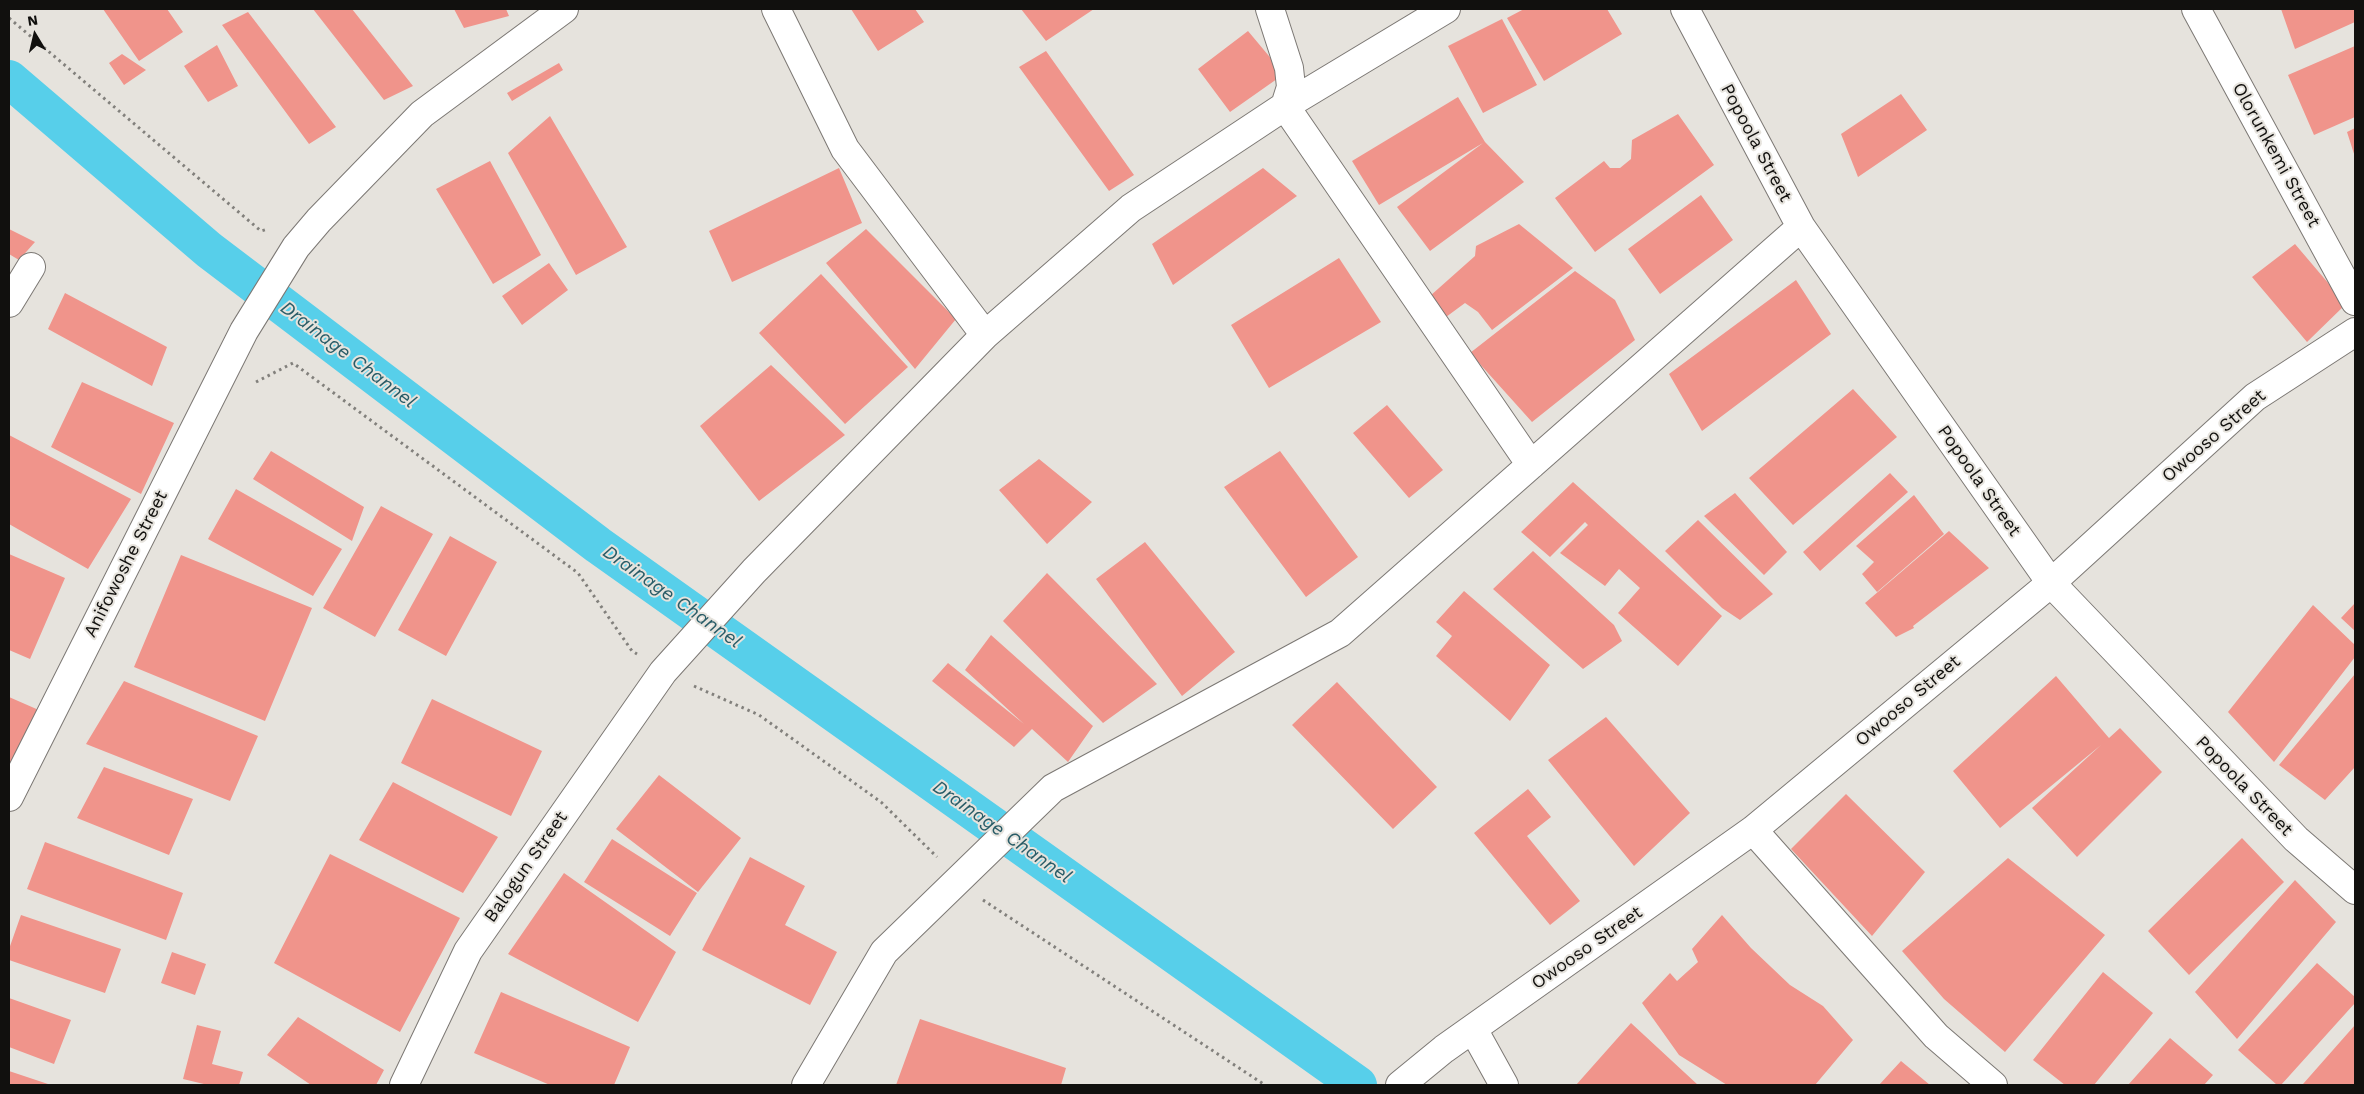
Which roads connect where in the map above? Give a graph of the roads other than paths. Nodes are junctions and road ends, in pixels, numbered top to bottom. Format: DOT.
graph roads {
  1 [pos="564,9"];
  2 [pos="776,9"];
  3 [pos="1270,9"];
  4 [pos="1446,9"];
  5 [pos="1685,9"];
  6 [pos="2196,9"];
  7 [pos="1285,106"];
  8 [pos="1801,227"];
  9 [pos="31,267"];
  10 [pos="2355,301"];
  11 [pos="9,303"];
  12 [pos="2355,332"];
  13 [pos="985,335"];
  14 [pos="1531,465"];
  15 [pos="2051,583"];
  16 [pos="9,797"];
  17 [pos="1753,830"];
  18 [pos="2355,890"];
  19 [pos="1473,1029"];
  20 [pos="404,1085"];
  21 [pos="806,1085"];
  22 [pos="1400,1085"];
  23 [pos="1504,1085"];
  24 [pos="1993,1085"];
  1 -- 16 [label="street, Anifowoshe Street"];
  2 -- 13 [label="street"];
  3 -- 7 [label="street"];
  4 -- 7 [label="street, Balogun Street"];
  5 -- 8 [label="street, Popoola Street"];
  6 -- 10 [label="street, Olorunkemi Street"];
  7 -- 13 [label="street, Balogun Street"];
  7 -- 14 [label="street"];
  8 -- 14 [label="street"];
  8 -- 15 [label="street, Popoola Street"];
  9 -- 11 [label="street"];
  12 -- 15 [label="street, Owooso Street"];
  13 -- 20 [label="street, Balogun Street"];
  14 -- 21 [label="street"];
  15 -- 17 [label="street, Owooso Street"];
  15 -- 18 [label="street, Popoola Street"];
  17 -- 19 [label="street, Owooso Street"];
  17 -- 24 [label="street"];
  19 -- 22 [label="street, Owooso Street"];
  19 -- 23 [label="street"];
}
